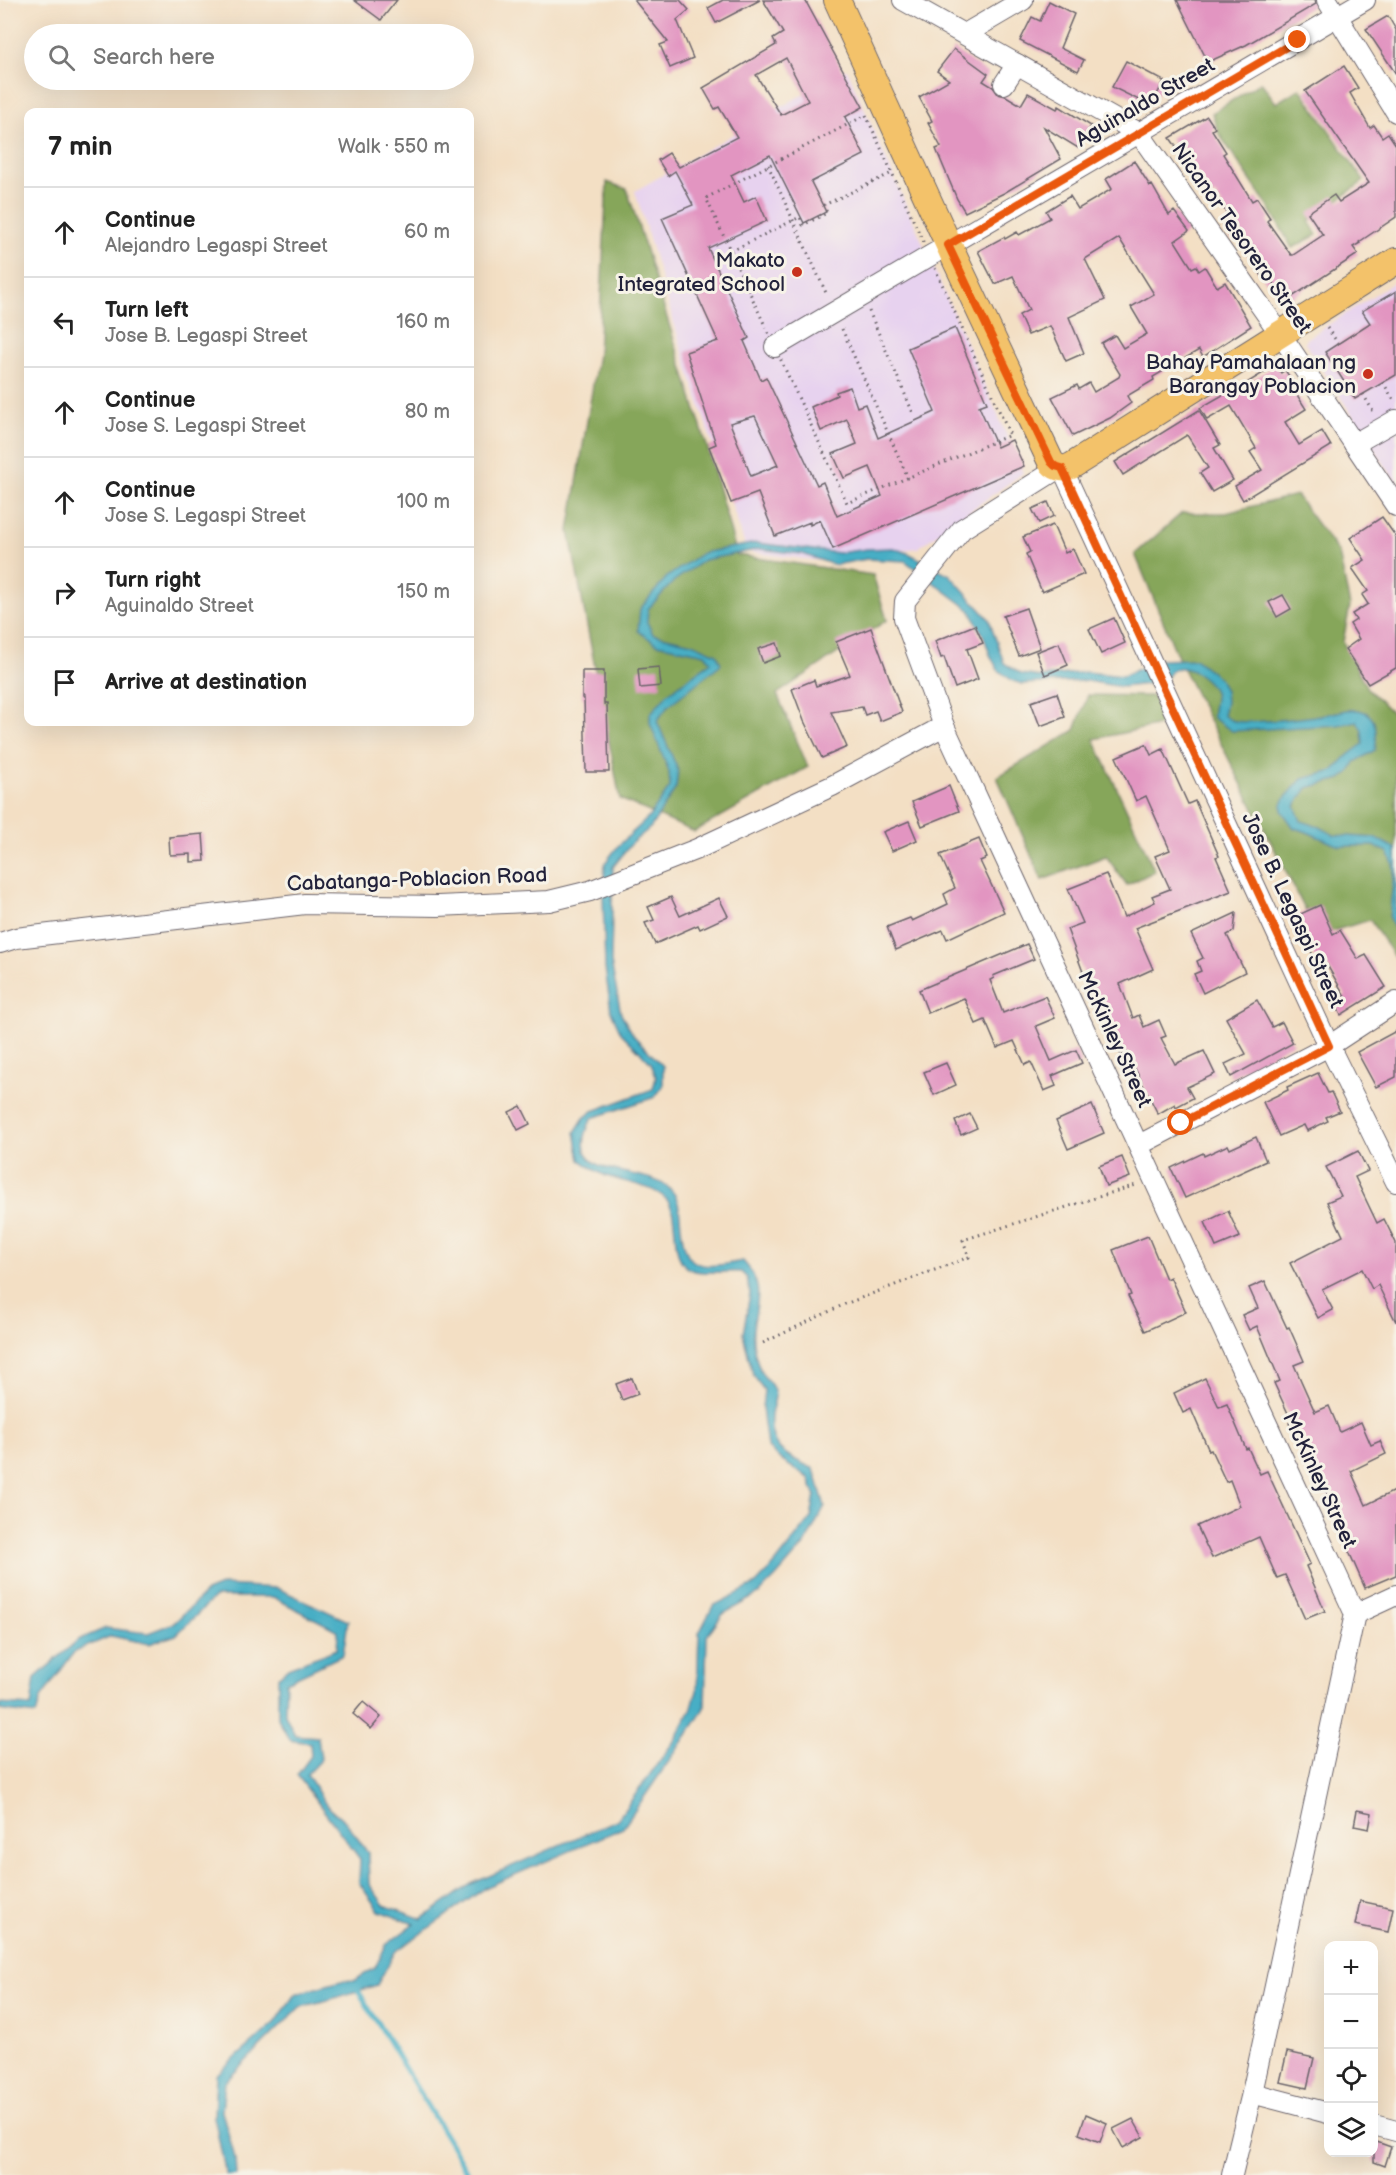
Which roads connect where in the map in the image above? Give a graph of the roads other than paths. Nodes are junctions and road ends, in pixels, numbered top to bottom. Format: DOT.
graph roads {
  1 [pos="837,0"];
  2 [pos="903,0"];
  3 [pos="1023,0"];
  4 [pos="1365,0"];
  5 [pos="1332,8"];
  6 [pos="849,11"];
  7 [pos="965,34"];
  8 [pos="1017,64"];
  9 [pos="1004,84"];
  10 [pos="1396,112"];
  11 [pos="1138,133"];
  12 [pos="940,253"];
  13 [pos="1396,261"];
  14 [pos="1281,335"];
  15 [pos="775,347"];
  16 [pos="1396,420"];
  17 [pos="1354,444"];
  18 [pos="1061,468"];
  19 [pos="1396,506"];
  20 [pos="944,726"];
  21 [pos="0,942"];
  22 [pos="1396,1002"];
  23 [pos="1329,1046"];
  24 [pos="1138,1145"];
  25 [pos="1396,1182"];
  26 [pos="1396,1595"];
  27 [pos="1355,1614"];
  28 [pos="1252,2093"];
  29 [pos="1324,2112"];
  30 [pos="1378,2126"];
  31 [pos="1396,2132"];
  32 [pos="1232,2175"];
  1 -- 6 [label="main road"];
  2 -- 7 [label="street, Nicanor Tesorero Street"];
  3 -- 7 [label="street"];
  4 -- 5 [label="street, Aguinaldo Street"];
  5 -- 10 [label="street"];
  5 -- 11 [label="street, Aguinaldo Street"];
  6 -- 12 [label="main road"];
  7 -- 8 [label="street, Nicanor Tesorero Street"];
  8 -- 9 [label="street"];
  8 -- 11 [label="street, Nicanor Tesorero Street"];
  11 -- 12 [label="street, Aguinaldo Street"];
  11 -- 14 [label="street, Nicanor Tesorero Street"];
  12 -- 15 [label="street, Aguinaldo Street"];
  12 -- 18 [label="main road"];
  13 -- 14 [label="main road"];
  14 -- 17 [label="street, Nicanor Tesorero Street"];
  14 -- 18 [label="main road"];
  16 -- 17 [label="street"];
  17 -- 19 [label="street, Nicanor Tesorero Street"];
  18 -- 20 [label="street, McKinley Street"];
  18 -- 23 [label="street, Jose B. Legaspi Street"];
  20 -- 21 [label="street, Cabatanga-Poblacion Road"];
  20 -- 24 [label="street, McKinley Street"];
  22 -- 23 [label="street"];
  23 -- 24 [label="street"];
  23 -- 25 [label="street, Jose B. Legaspi Street"];
  24 -- 27 [label="street, McKinley Street"];
  26 -- 27 [label="street"];
  27 -- 28 [label="street"];
  28 -- 29 [label="street"];
  28 -- 32 [label="street"];
  30 -- 31 [label="street"];
}
